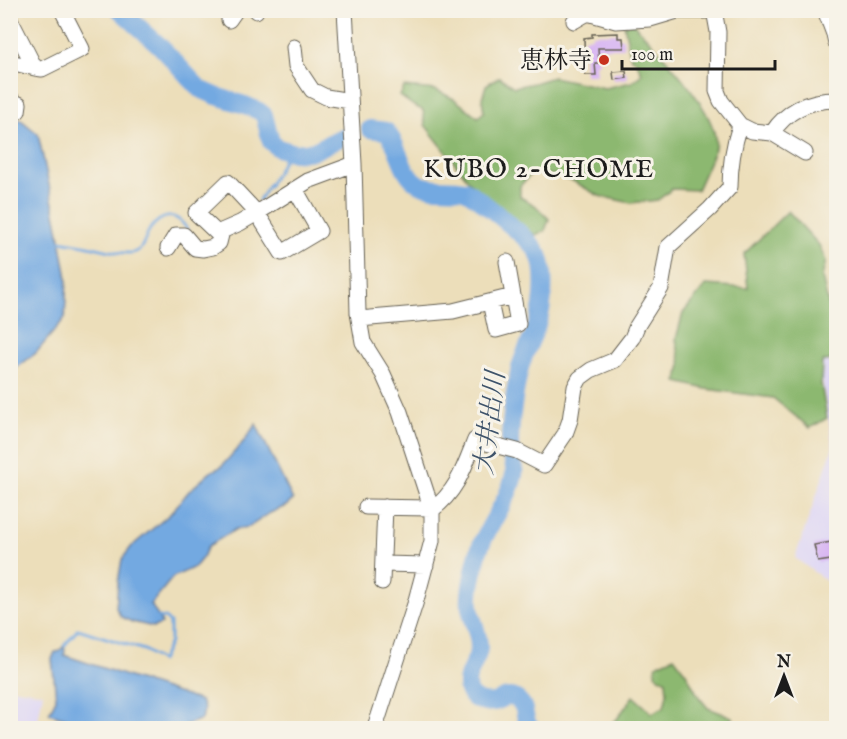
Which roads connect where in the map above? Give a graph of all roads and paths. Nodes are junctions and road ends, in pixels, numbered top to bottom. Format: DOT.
graph roads {
  1 [pos="62,10"];
  2 [pos="345,10"];
  3 [pos="825,10"];
  4 [pos="714,11"];
  5 [pos="10,19"];
  6 [pos="574,21"];
  7 [pos="837,43"];
  8 [pos="294,47"];
  9 [pos="10,62"];
  10 [pos="35,68"];
  11 [pos="837,100"];
  12 [pos="350,101"];
  13 [pos="740,125"];
  14 [pos="772,133"];
  15 [pos="805,153"];
  16 [pos="354,164"];
  17 [pos="295,189"];
  18 [pos="257,213"];
  19 [pos="222,231"];
  20 [pos="168,248"];
  21 [pos="507,262"];
  22 [pos="513,296"];
  23 [pos="490,302"];
  24 [pos="359,319"];
  25 [pos="366,507"];
  26 [pos="385,507"];
  27 [pos="432,509"];
  28 [pos="383,564"];
  29 [pos="426,565"];
  30 [pos="382,582"];
  31 [pos="375,729"];
  1 -- 10 [label="street"];
  2 -- 12 [label="street"];
  3 -- 7 [label="street"];
  4 -- 6 [label="street"];
  4 -- 13 [label="street"];
  5 -- 10 [label="street"];
  8 -- 12 [label="street"];
  9 -- 10 [label="street"];
  11 -- 14 [label="street"];
  12 -- 16 [label="street"];
  13 -- 14 [label="street"];
  13 -- 27 [label="street"];
  14 -- 15 [label="street"];
  16 -- 17 [label="street"];
  16 -- 24 [label="street"];
  17 -- 18 [label="street"];
  17 -- 18 [label="street"];
  18 -- 19 [label="street"];
  18 -- 19 [label="street"];
  19 -- 20 [label="street"];
  21 -- 22 [label="street"];
  22 -- 23 [label="street"];
  22 -- 23 [label="street"];
  23 -- 24 [label="street"];
  24 -- 27 [label="street"];
  25 -- 26 [label="street"];
  26 -- 27 [label="street"];
  26 -- 28 [label="street"];
  27 -- 29 [label="street"];
  28 -- 29 [label="street"];
  28 -- 30 [label="street"];
  29 -- 31 [label="street"];
}
